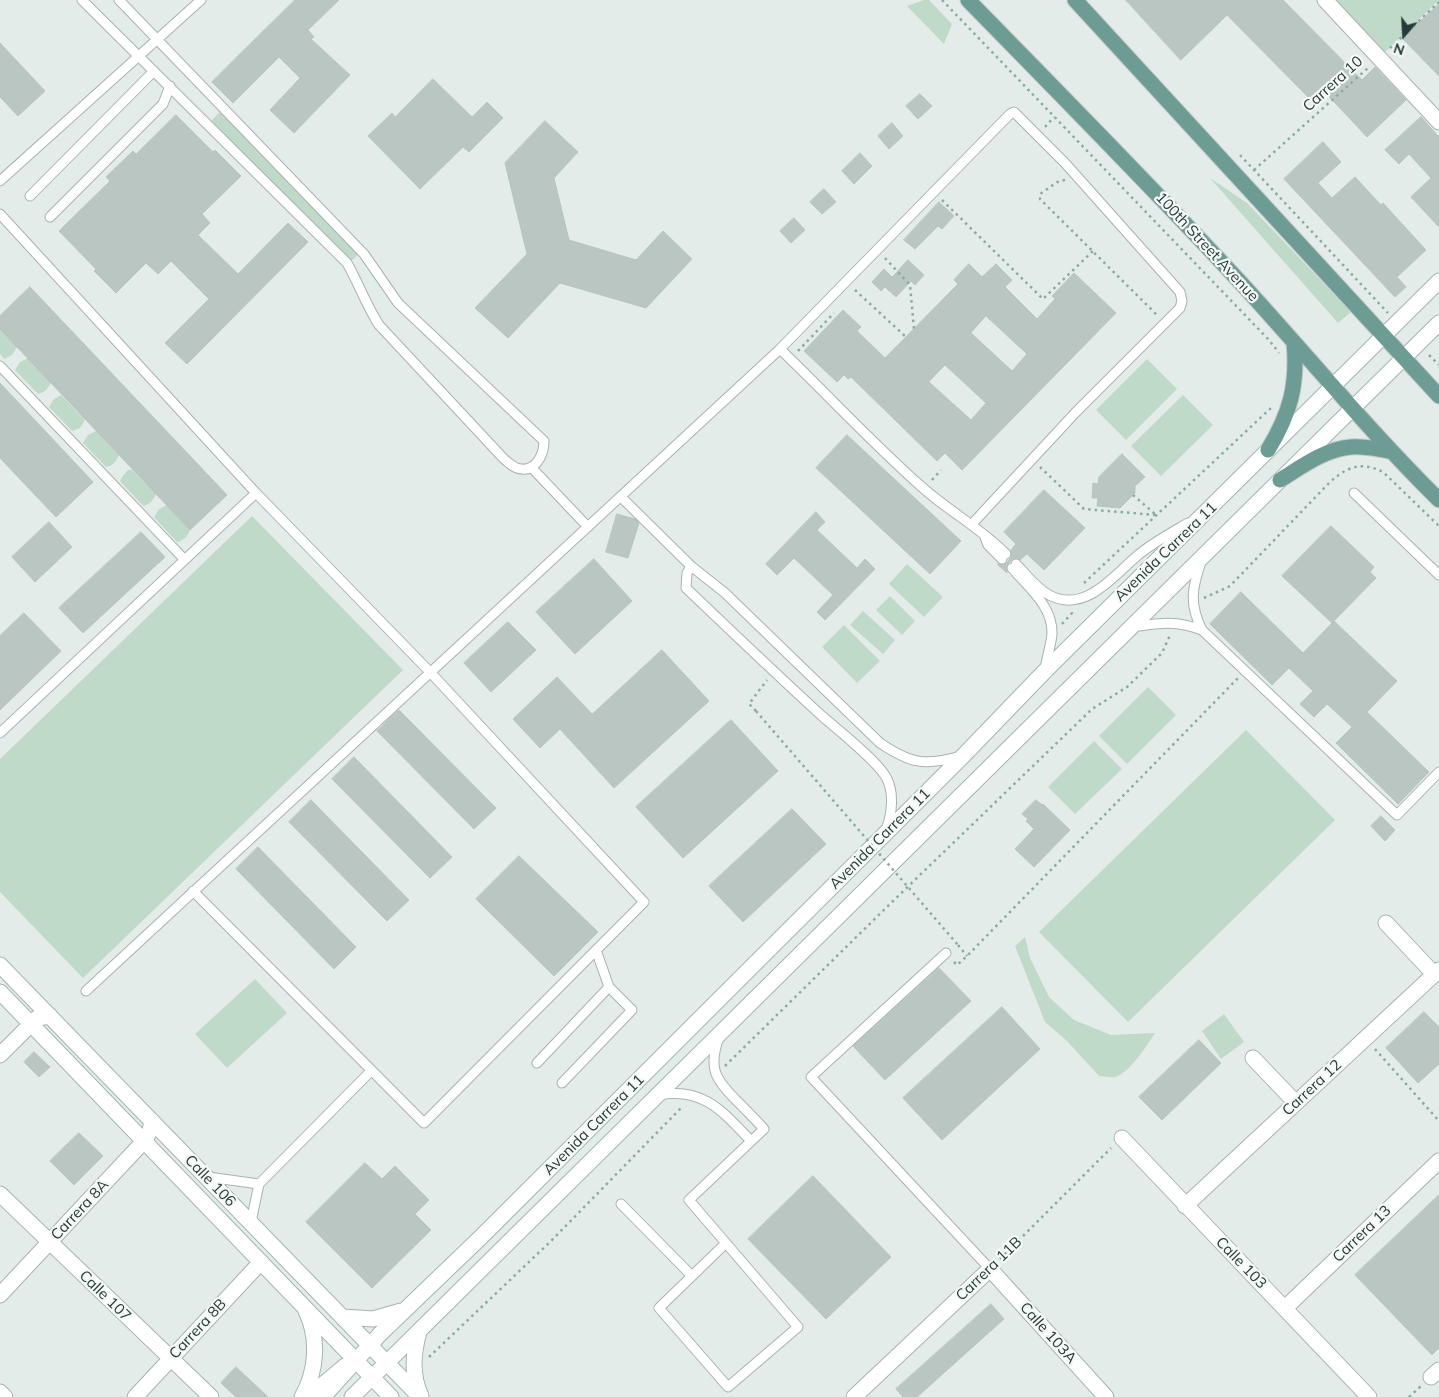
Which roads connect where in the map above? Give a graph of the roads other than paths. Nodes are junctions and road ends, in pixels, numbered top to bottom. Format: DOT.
graph roads {
  1 [pos="82,0"];
  2 [pos="119,0"];
  3 [pos="201,0"];
  4 [pos="968,0"];
  5 [pos="1075,0"];
  6 [pos="1325,0"];
  7 [pos="157,39"];
  8 [pos="139,56"];
  9 [pos="154,71"];
  10 [pos="170,86"];
  11 [pos="1439,122"];
  12 [pos="0,181"];
  13 [pos="30,196"];
  14 [pos="0,214"];
  15 [pos="50,218"];
  16 [pos="1439,282"];
  17 [pos="1439,322"];
  18 [pos="1384,336"];
  19 [pos="1294,342"];
  20 [pos="780,349"];
  21 [pos="1404,357"];
  22 [pos="0,366"];
  23 [pos="1333,387"];
  24 [pos="1439,396"];
  25 [pos="1352,409"];
  26 [pos="1268,450"];
  27 [pos="1390,451"];
  28 [pos="531,467"];
  29 [pos="1280,480"];
  30 [pos="1354,492"];
  31 [pos="256,493"];
  32 [pos="620,496"];
  33 [pos="1439,500"];
  34 [pos="1211,508"];
  35 [pos="972,524"];
  36 [pos="588,526"];
  37 [pos="1004,557"];
  38 [pos="184,559"];
  39 [pos="1202,559"];
  40 [pos="691,566"];
  41 [pos="1439,575"];
  42 [pos="1132,627"];
  43 [pos="1202,630"];
  44 [pos="1045,671"];
  45 [pos="430,672"];
  46 [pos="0,733"];
  47 [pos="964,755"];
  48 [pos="1439,772"];
  49 [pos="885,834"];
  50 [pos="194,891"];
  51 [pos="1386,923"];
  52 [pos="596,950"];
  53 [pos="946,953"];
  54 [pos="0,965"];
  55 [pos="1437,972"];
  56 [pos="609,987"];
  57 [pos="86,991"];
  58 [pos="0,992"];
  59 [pos="50,1016"];
  60 [pos="31,1024"];
  61 [pos="720,1032"];
  62 [pos="0,1055"];
  63 [pos="1253,1058"];
  64 [pos="537,1063"];
  65 [pos="371,1071"];
  66 [pos="562,1083"];
  67 [pos="659,1095"];
  68 [pos="1296,1103"];
  69 [pos="152,1121"];
  70 [pos="1122,1138"];
  71 [pos="145,1140"];
  72 [pos="751,1142"];
  73 [pos="1439,1160"];
  74 [pos="207,1177"];
  75 [pos="259,1184"];
  76 [pos="0,1194"];
  77 [pos="621,1204"];
  78 [pos="1186,1206"];
  79 [pos="251,1222"];
  80 [pos="50,1242"];
  81 [pos="726,1243"];
  82 [pos="261,1262"];
  83 [pos="990,1269"];
  84 [pos="692,1276"];
  85 [pos="0,1295"];
  86 [pos="303,1305"];
  87 [pos="409,1307"];
  88 [pos="1286,1308"];
  89 [pos="343,1317"];
  90 [pos="419,1332"];
  91 [pos="370,1345"];
  92 [pos="171,1359"];
  93 [pos="355,1360"];
  94 [pos="387,1362"];
  95 [pos="372,1377"];
  96 [pos="0,1392"];
  97 [pos="863,1394"];
  98 [pos="1364,1394"];
  99 [pos="5,1397"];
  100 [pos="135,1397"];
  101 [pos="211,1397"];
  102 [pos="302,1397"];
  103 [pos="308,1397"];
  104 [pos="323,1397"];
  105 [pos="352,1397"];
  106 [pos="391,1397"];
  107 [pos="420,1397"];
  108 [pos="1106,1397"];
  1 -- 8 [label="lane"];
  2 -- 7 [label="lane"];
  3 -- 7 [label="lane"];
  4 -- 19 [label="main road, 100th Street Avenue"];
  5 -- 18 [label="main road"];
  6 -- 11 [label="main road"];
  7 -- 8 [label="lane"];
  7 -- 28 [label="lane"];
  8 -- 9 [label="lane"];
  8 -- 12 [label="lane"];
  9 -- 10 [label="lane"];
  9 -- 13 [label="lane"];
  10 -- 15 [label="lane"];
  10 -- 28 [label="lane"];
  14 -- 31 [label="lane"];
  16 -- 18 [label="main road, Avenida Carrera 11"];
  17 -- 21 [label="main road, Avenida Carrera 11"];
  18 -- 21 [label="main road"];
  18 -- 23 [label="main road, Avenida Carrera 11"];
  19 -- 23 [label="main road, 100th Street Avenue"];
  19 -- 26 [label="main road"];
  20 -- 32 [label="lane"];
  20 -- 35 [label="lane"];
  20 -- 35 [label="lane"];
  21 -- 24 [label="main road"];
  21 -- 25 [label="main road, Avenida Carrera 11"];
  22 -- 38 [label="lane"];
  23 -- 25 [label="main road, 100th Street Avenue"];
  23 -- 26 [label="main road, Avenida Carrera 11"];
  25 -- 27 [label="main road, 100th Street Avenue"];
  25 -- 29 [label="main road, Avenida Carrera 11"];
  26 -- 34 [label="main road, Avenida Carrera 11"];
  27 -- 29 [label="main road"];
  27 -- 33 [label="main road, 100th Street Avenue"];
  28 -- 36 [label="lane"];
  29 -- 39 [label="main road, Avenida Carrera 11"];
  30 -- 41 [label="lane"];
  31 -- 38 [label="lane"];
  31 -- 45 [label="lane"];
  32 -- 36 [label="lane"];
  32 -- 40 [label="lane"];
  34 -- 44 [label="main road, Avenida Carrera 11"];
  34 -- 44 [label="lane"];
  35 -- 37 [label="lane"];
  36 -- 45 [label="lane"];
  38 -- 46 [label="lane"];
  39 -- 42 [label="main road, Avenida Carrera 11"];
  39 -- 43 [label="lane"];
  40 -- 47 [label="lane"];
  40 -- 49 [label="lane"];
  42 -- 43 [label="lane"];
  42 -- 61 [label="main road, Avenida Carrera 11"];
  43 -- 48 [label="lane"];
  44 -- 47 [label="main road, Avenida Carrera 11"];
  45 -- 50 [label="lane"];
  45 -- 52 [label="lane"];
  47 -- 49 [label="main road, Avenida Carrera 11"];
  49 -- 87 [label="main road, Avenida Carrera 11"];
  50 -- 57 [label="lane"];
  50 -- 65 [label="lane"];
  51 -- 55 [label="main road"];
  52 -- 56 [label="lane"];
  52 -- 65 [label="lane"];
  53 -- 83 [label="lane"];
  54 -- 59 [label="main road, Calle 106"];
  55 -- 68 [label="main road, Carrera 12"];
  56 -- 64 [label="lane"];
  56 -- 66 [label="lane"];
  58 -- 60 [label="main road, Calle 106"];
  59 -- 60 [label="main road"];
  59 -- 69 [label="main road, Calle 106"];
  60 -- 62 [label="main road"];
  60 -- 71 [label="main road, Calle 106"];
  61 -- 67 [label="main road, Avenida Carrera 11"];
  61 -- 72 [label="lane"];
  63 -- 68 [label="main road"];
  65 -- 75 [label="lane"];
  67 -- 72 [label="lane"];
  67 -- 90 [label="main road, Avenida Carrera 11"];
  68 -- 78 [label="main road, Carrera 12"];
  69 -- 71 [label="main road, Carrera 8A"];
  69 -- 74 [label="main road, Calle 106"];
  70 -- 78 [label="main road, Calle 103"];
  71 -- 80 [label="main road, Carrera 8A"];
  71 -- 82 [label="main road, Calle 106"];
  72 -- 81 [label="lane"];
  73 -- 88 [label="main road, Carrera 13"];
  74 -- 75 [label="lane"];
  74 -- 79 [label="main road, Calle 106"];
  75 -- 79 [label="lane"];
  76 -- 80 [label="main road, Calle 107"];
  77 -- 84 [label="lane"];
  78 -- 88 [label="main road, Calle 103"];
  79 -- 89 [label="main road, Calle 106"];
  80 -- 85 [label="main road, Carrera 8A"];
  80 -- 92 [label="main road, Calle 107"];
  81 -- 84 [label="lane"];
  81 -- 84 [label="lane"];
  82 -- 86 [label="main road, Calle 106"];
  82 -- 92 [label="main road, Carrera 8B"];
  83 -- 97 [label="main road, Carrera 11B"];
  83 -- 108 [label="main road, Calle 103A"];
  86 -- 93 [label="main road, Calle 106"];
  86 -- 102 [label="main road"];
  87 -- 89 [label="main road"];
  87 -- 91 [label="main road, Avenida Carrera 11"];
  88 -- 98 [label="main road, Calle 103"];
  89 -- 91 [label="main road, Calle 106"];
  90 -- 94 [label="main road, Avenida Carrera 11"];
  90 -- 107 [label="main road"];
  91 -- 93 [label="main road, Avenida Carrera 11"];
  91 -- 94 [label="main road, Calle 106"];
  92 -- 100 [label="main road, Carrera 8B"];
  92 -- 101 [label="main road, Calle 107"];
  93 -- 95 [label="main road, Calle 106"];
  93 -- 103 [label="main road"];
  93 -- 104 [label="main road, Avenida Carrera 11"];
  94 -- 95 [label="main road, Avenida Carrera 11"];
  94 -- 107 [label="main road, Calle 106"];
  95 -- 105 [label="main road, Avenida Carrera 11"];
  95 -- 106 [label="main road, Calle 106"];
  96 -- 99 [label="main road"];
}
